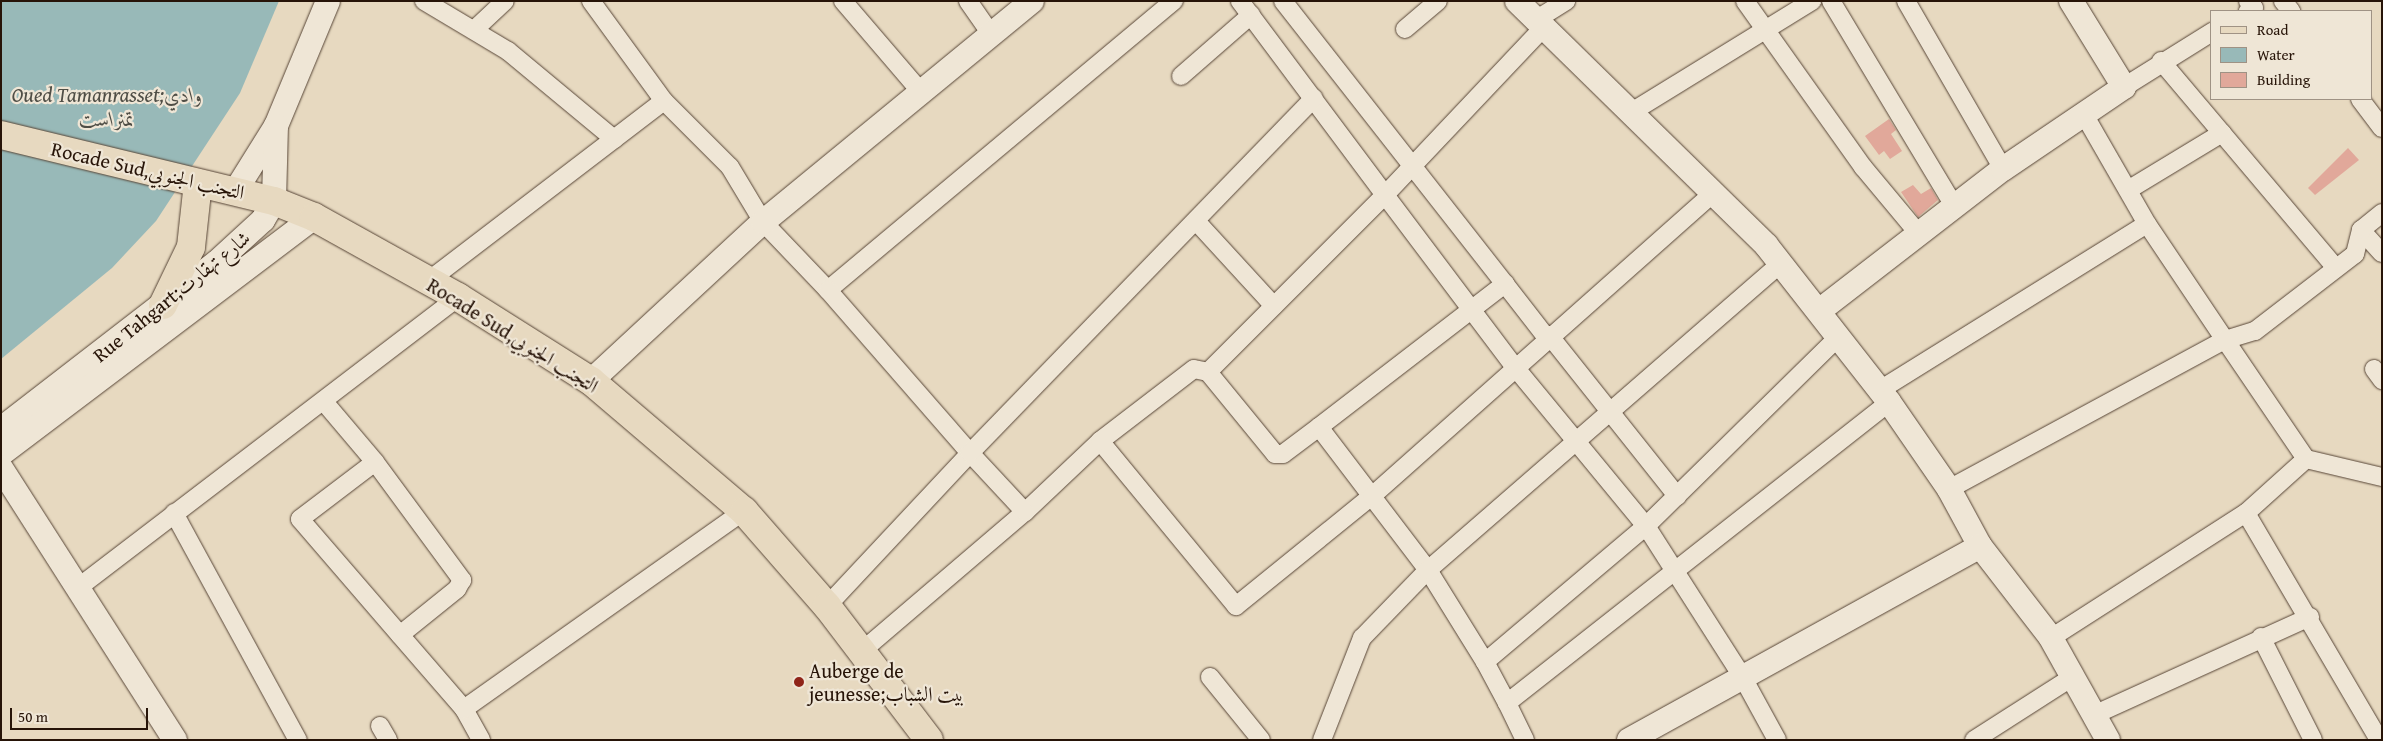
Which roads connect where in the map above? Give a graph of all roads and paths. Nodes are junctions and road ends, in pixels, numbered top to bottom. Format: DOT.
graph roads {
  1 [pos="328,1"];
  2 [pos="424,1"];
  3 [pos="506,1"];
  4 [pos="591,1"];
  5 [pos="843,1"];
  6 [pos="968,1"];
  7 [pos="1032,1"];
  8 [pos="1174,1"];
  9 [pos="1283,1"];
  10 [pos="1438,1"];
  11 [pos="1517,1"];
  12 [pos="1566,1"];
  13 [pos="1746,1"];
  14 [pos="1812,1"];
  15 [pos="1831,1"];
  16 [pos="1906,1"];
  17 [pos="2071,1"];
  18 [pos="1245,8"];
  19 [pos="1538,25"];
  20 [pos="1405,29"];
  21 [pos="474,30"];
  22 [pos="1766,30"];
  23 [pos="2210,33"];
  24 [pos="992,34"];
  25 [pos="2161,61"];
  26 [pos="1181,76"];
  27 [pos="2124,87"];
  28 [pos="921,92"];
  29 [pos="1314,98"];
  30 [pos="2361,100"];
  31 [pos="664,101"];
  32 [pos="1630,113"];
  33 [pos="2085,116"];
  34 [pos="2379,117"];
  35 [pos="276,126"];
  36 [pos="2222,133"];
  37 [pos="1,135"];
  38 [pos="614,139"];
  39 [pos="1414,164"];
  40 [pos="2003,169"];
  41 [pos="195,182"];
  42 [pos="236,190"];
  43 [pos="2128,190"];
  44 [pos="1713,194"];
  45 [pos="1385,195"];
  46 [pos="274,201"];
  47 [pos="1954,206"];
  48 [pos="2382,213"];
  49 [pos="314,217"];
  50 [pos="1196,221"];
  51 [pos="763,222"];
  52 [pos="2147,224"];
  53 [pos="2361,230"];
  54 [pos="1918,233"];
  55 [pos="2382,253"];
  56 [pos="1781,264"];
  57 [pos="2336,268"];
  58 [pos="427,282"];
  59 [pos="1505,284"];
  60 [pos="828,290"];
  61 [pos="458,297"];
  62 [pos="163,305"];
  63 [pos="1274,306"];
  64 [pos="1472,310"];
  65 [pos="1819,311"];
  66 [pos="1548,336"];
  67 [pos="1837,338"];
  68 [pos="2225,340"];
  69 [pos="1514,366"];
  70 [pos="1208,372"];
  71 [pos="591,381"];
  72 [pos="1885,396"];
  73 [pos="324,403"];
  74 [pos="1610,411"];
  75 [pos="1319,427"];
  76 [pos="1,429"];
  77 [pos="1573,441"];
  78 [pos="1100,442"];
  79 [pos="970,453"];
  80 [pos="1,454"];
  81 [pos="2306,459"];
  82 [pos="375,462"];
  83 [pos="1,468"];
  84 [pos="2382,477"];
  85 [pos="1949,489"];
  86 [pos="1372,496"];
  87 [pos="1677,496"];
  88 [pos="744,511"];
  89 [pos="1025,512"];
  90 [pos="174,513"];
  91 [pos="2246,513"];
  92 [pos="1646,526"];
  93 [pos="1980,546"];
  94 [pos="1428,570"];
  95 [pos="1677,571"];
  96 [pos="79,587"];
  97 [pos="827,606"];
  98 [pos="2310,617"];
  99 [pos="400,635"];
  100 [pos="2261,637"];
  101 [pos="2051,638"];
  102 [pos="862,651"];
  103 [pos="1485,662"];
  104 [pos="1742,676"];
  105 [pos="2074,676"];
  106 [pos="1210,677"];
  107 [pos="1506,703"];
  108 [pos="464,709"];
  109 [pos="2096,714"];
  110 [pos="2304,737"];
  111 [pos="175,740"];
  112 [pos="298,740"];
  113 [pos="481,740"];
  114 [pos="929,740"];
  115 [pos="1261,740"];
  116 [pos="1322,740"];
  117 [pos="1525,740"];
  118 [pos="1629,740"];
  119 [pos="1777,740"];
  120 [pos="1974,740"];
  121 [pos="2108,740"];
  122 [pos="2379,740"];
  1 -- 35 [label="street"];
  2 -- 21 [label="street"];
  3 -- 21 [label="street"];
  4 -- 31 [label="street"];
  5 -- 28 [label="street"];
  6 -- 24 [label="street"];
  7 -- 24 [label="street"];
  8 -- 60 [label="street"];
  9 -- 39 [label="street"];
  10 -- 20 [label="street"];
  11 -- 19 [label="street"];
  12 -- 19 [label="street"];
  13 -- 22 [label="street"];
  14 -- 22 [label="street"];
  15 -- 47 [label="street"];
  16 -- 40 [label="street"];
  17 -- 27 [label="street"];
  18 -- 26 [label="street"];
  18 -- 29 [label="street"];
  19 -- 32 [label="street"];
  19 -- 39 [label="street"];
  21 -- 38 [label="street"];
  22 -- 32 [label="street"];
  22 -- 54 [label="street"];
  23 -- 25 [label="street"];
  24 -- 28 [label="street"];
  25 -- 27 [label="street"];
  25 -- 36 [label="street"];
  27 -- 33 [label="street"];
  28 -- 51 [label="street"];
  29 -- 45 [label="street"];
  29 -- 50 [label="street"];
  30 -- 34 [label="street"];
  31 -- 38 [label="street"];
  31 -- 51 [label="street"];
  32 -- 44 [label="street"];
  33 -- 40 [label="street"];
  33 -- 43 [label="street"];
  35 -- 42 [label="street"];
  35 -- 46 [label="street"];
  36 -- 43 [label="street"];
  36 -- 57 [label="street"];
  37 -- 41 [label="main road, Rocade Sud,التجنب الجنوبي"];
  38 -- 58 [label="street"];
  39 -- 45 [label="street"];
  39 -- 59 [label="street"];
  40 -- 47 [label="street"];
  41 -- 42 [label="main road, Rocade Sud,التجنب الجنوبي"];
  41 -- 62 [label="main road"];
  42 -- 46 [label="main road, Rocade Sud,التجنب الجنوبي"];
  43 -- 52 [label="street"];
  44 -- 56 [label="street"];
  44 -- 66 [label="street"];
  45 -- 63 [label="street"];
  45 -- 64 [label="street"];
  46 -- 49 [label="main road, Rocade Sud,التجنب الجنوبي"];
  46 -- 62 [label="street, Rue Tahgart;شارع تهقارت"];
  47 -- 54 [label="street"];
  48 -- 53 [label="street"];
  49 -- 58 [label="main road, Rocade Sud,التجنب الجنوبي"];
  49 -- 80 [label="street, Rue Tahgart;شارع تهقارت"];
  50 -- 63 [label="street"];
  50 -- 79 [label="street"];
  51 -- 60 [label="street"];
  51 -- 71 [label="street"];
  52 -- 68 [label="street"];
  52 -- 72 [label="street"];
  53 -- 55 [label="street"];
  53 -- 57 [label="street"];
  54 -- 65 [label="street"];
  56 -- 65 [label="street"];
  56 -- 74 [label="street"];
  57 -- 68 [label="street"];
  58 -- 61 [label="main road, Rocade Sud,التجنب الجنوبي"];
  59 -- 64 [label="street"];
  59 -- 66 [label="street"];
  60 -- 79 [label="street"];
  61 -- 71 [label="main road, Rocade Sud,التجنب الجنوبي"];
  61 -- 73 [label="street"];
  62 -- 76 [label="street, Rue Tahgart;شارع تهقارت"];
  63 -- 70 [label="street"];
  64 -- 69 [label="street"];
  64 -- 75 [label="street"];
  65 -- 67 [label="street"];
  66 -- 69 [label="street"];
  66 -- 74 [label="street"];
  67 -- 72 [label="street"];
  67 -- 87 [label="street"];
  68 -- 81 [label="street"];
  68 -- 85 [label="street"];
  69 -- 77 [label="street"];
  69 -- 86 [label="street"];
  70 -- 75 [label="street"];
  70 -- 78 [label="street"];
  71 -- 88 [label="main road, Rocade Sud,التجنب الجنوبي"];
  72 -- 85 [label="street"];
  72 -- 95 [label="street"];
  73 -- 82 [label="street"];
  73 -- 90 [label="street"];
  74 -- 77 [label="street"];
  74 -- 87 [label="street"];
  75 -- 86 [label="street"];
  77 -- 92 [label="street"];
  77 -- 94 [label="street"];
  78 -- 86 [label="street"];
  78 -- 89 [label="street"];
  79 -- 89 [label="street"];
  79 -- 97 [label="street"];
  81 -- 84 [label="street"];
  81 -- 91 [label="street"];
  82 -- 99 [label="street"];
  82 -- 99 [label="street"];
  83 -- 96 [label="street"];
  85 -- 93 [label="street"];
  86 -- 94 [label="street"];
  87 -- 92 [label="street"];
  88 -- 97 [label="main road, Rocade Sud,التجنب الجنوبي"];
  88 -- 108 [label="street"];
  89 -- 102 [label="street"];
  90 -- 96 [label="street"];
  90 -- 112 [label="street"];
  91 -- 98 [label="street"];
  91 -- 101 [label="street"];
  92 -- 95 [label="street"];
  92 -- 103 [label="street"];
  93 -- 101 [label="street"];
  93 -- 104 [label="street"];
  94 -- 103 [label="street"];
  94 -- 116 [label="street"];
  95 -- 104 [label="street"];
  95 -- 107 [label="street"];
  96 -- 111 [label="street"];
  97 -- 102 [label="main road, Rocade Sud,التجنب الجنوبي"];
  98 -- 100 [label="street"];
  98 -- 122 [label="street"];
  99 -- 108 [label="street"];
  100 -- 109 [label="street"];
  100 -- 110 [label="street"];
  101 -- 105 [label="street"];
  102 -- 114 [label="main road, Rocade Sud,التجنب الجنوبي"];
  103 -- 107 [label="street"];
  104 -- 118 [label="street"];
  104 -- 119 [label="street"];
  105 -- 109 [label="street"];
  105 -- 120 [label="street"];
  106 -- 115 [label="street"];
  107 -- 117 [label="street"];
  108 -- 113 [label="street"];
  109 -- 121 [label="street"];
}
